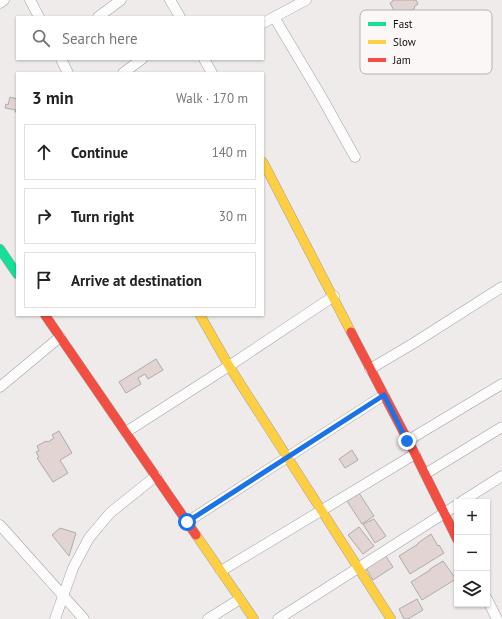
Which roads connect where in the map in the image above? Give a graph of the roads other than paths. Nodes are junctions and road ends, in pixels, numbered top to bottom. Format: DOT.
graph roads {
  1 [pos="4,0"];
  2 [pos="30,0"];
  3 [pos="121,0"];
  4 [pos="170,0"];
  5 [pos="306,0"];
  6 [pos="0,3"];
  7 [pos="38,16"];
  8 [pos="99,16"];
  9 [pos="179,16"];
  10 [pos="274,17"];
  11 [pos="264,22"];
  12 [pos="62,60"];
  13 [pos="141,60"];
  14 [pos="205,60"];
  15 [pos="68,72"];
  16 [pos="124,72"];
  17 [pos="211,72"];
  18 [pos="355,157"];
  19 [pos="264,164"];
  20 [pos="0,249"];
  21 [pos="16,273"];
  22 [pos="502,287"];
  23 [pos="334,296"];
  24 [pos="46,316"];
  25 [pos="201,316"];
  26 [pos="60,337"];
  27 [pos="229,366"];
  28 [pos="370,369"];
  29 [pos="502,384"];
  30 [pos="0,387"];
  31 [pos="384,395"];
  32 [pos="502,427"];
  33 [pos="126,432"];
  34 [pos="407,441"];
  35 [pos="415,454"];
  36 [pos="287,457"];
  37 [pos="425,474"];
  38 [pos="156,476"];
  39 [pos="502,476"];
  40 [pos="467,499"];
  41 [pos="454,507"];
  42 [pos="321,510"];
  43 [pos="444,513"];
  44 [pos="187,522"];
  45 [pos="0,525"];
  46 [pos="455,535"];
  47 [pos="358,568"];
  48 [pos="221,571"];
  49 [pos="63,596"];
  50 [pos="240,599"];
  51 [pos="490,605"];
  52 [pos="55,619"];
  53 [pos="84,619"];
  54 [pos="208,619"];
  55 [pos="254,619"];
  56 [pos="278,619"];
  57 [pos="391,619"];
  58 [pos="497,619"];
  1 -- 6 [label="street"];
  2 -- 7 [label="street"];
  3 -- 8 [label="street"];
  4 -- 9 [label="street"];
  5 -- 10 [label="street"];
  10 -- 11 [label="street"];
  10 -- 18 [label="street"];
  12 -- 15 [label="street"];
  13 -- 16 [label="street"];
  14 -- 17 [label="street"];
  19 -- 23 [label="street"];
  20 -- 21 [label="street"];
  22 -- 28 [label="street"];
  23 -- 27 [label="street"];
  23 -- 28 [label="street"];
  24 -- 26 [label="street"];
  25 -- 27 [label="street"];
  26 -- 30 [label="street"];
  26 -- 33 [label="street"];
  27 -- 33 [label="street"];
  27 -- 36 [label="street"];
  28 -- 31 [label="street"];
  29 -- 34 [label="street"];
  31 -- 34 [label="street"];
  31 -- 36 [label="street"];
  32 -- 37 [label="street"];
  33 -- 38 [label="street"];
  34 -- 35 [label="street"];
  35 -- 37 [label="street"];
  35 -- 42 [label="street"];
  36 -- 42 [label="street"];
  36 -- 44 [label="street"];
  37 -- 43 [label="street"];
  38 -- 44 [label="street"];
  38 -- 49 [label="street"];
  39 -- 40 [label="street"];
  41 -- 43 [label="street"];
  42 -- 47 [label="street"];
  42 -- 48 [label="street"];
  43 -- 46 [label="street"];
  43 -- 47 [label="street"];
  44 -- 48 [label="street"];
  45 -- 49 [label="street"];
  47 -- 56 [label="street"];
  47 -- 57 [label="street"];
  48 -- 50 [label="street"];
  49 -- 52 [label="street"];
  49 -- 53 [label="street"];
  50 -- 54 [label="street"];
  50 -- 55 [label="street"];
  51 -- 58 [label="street"];
}
